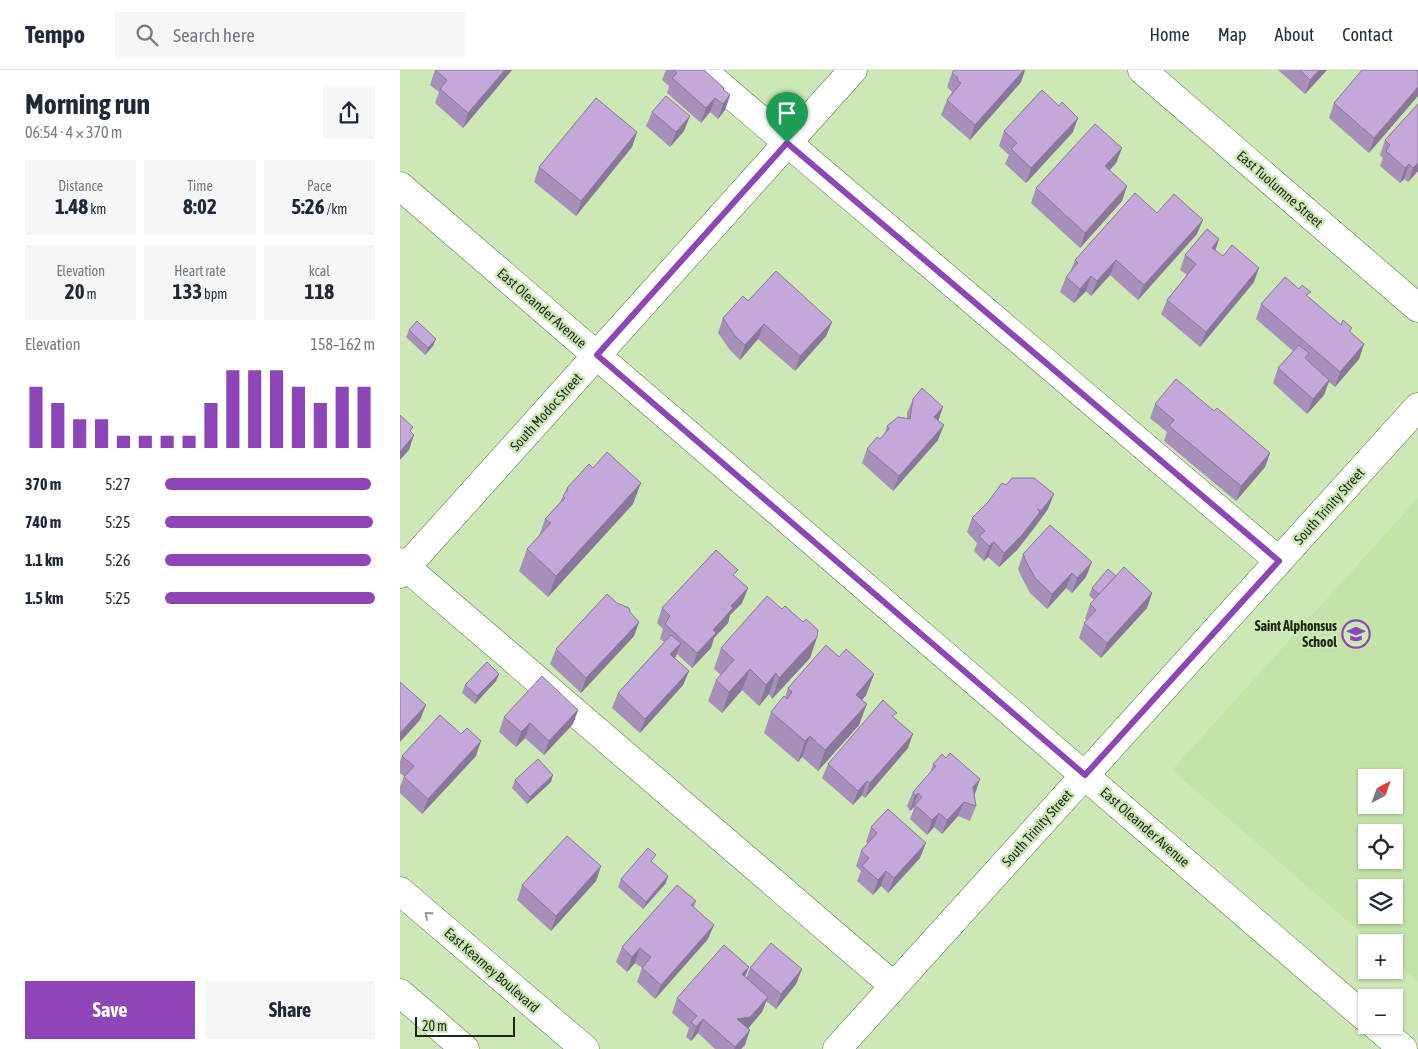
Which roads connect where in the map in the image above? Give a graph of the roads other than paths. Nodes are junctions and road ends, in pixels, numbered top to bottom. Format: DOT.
graph roads {
  1 [pos="702,70"];
  2 [pos="852,70"];
  3 [pos="1142,70"];
  4 [pos="787,143"];
  5 [pos="400,186"];
  6 [pos="1418,308"];
  7 [pos="597,355"];
  8 [pos="1418,407"];
  9 [pos="1279,561"];
  10 [pos="402,568"];
  11 [pos="1085,775"];
  12 [pos="400,891"];
  13 [pos="894,986"];
  14 [pos="400,993"];
  15 [pos="1358,1011"];
  16 [pos="1386,1034"];
  17 [pos="465,1049"];
  18 [pos="585,1049"];
  19 [pos="837,1049"];
  20 [pos="1403,1049"];
  1 -- 4 [label="street"];
  2 -- 4 [label="street, South Modoc Street"];
  3 -- 6 [label="street, East Tuolumne Street"];
  4 -- 7 [label="street, South Modoc Street"];
  4 -- 9 [label="street"];
  5 -- 7 [label="street, East Oleander Avenue"];
  7 -- 10 [label="street, South Modoc Street"];
  7 -- 11 [label="street, East Oleander Avenue"];
  8 -- 9 [label="street, South Trinity Street"];
  9 -- 11 [label="street, South Trinity Street"];
  10 -- 13 [label="street"];
  11 -- 13 [label="street, South Trinity Street"];
  11 -- 15 [label="street, East Oleander Avenue"];
  18 -- 12 [label="street, East Kearney Boulevard, one-way"];
  13 -- 19 [label="street, South Trinity Street"];
  14 -- 17 [label="street"];
  16 -- 20 [label="street"];
}
